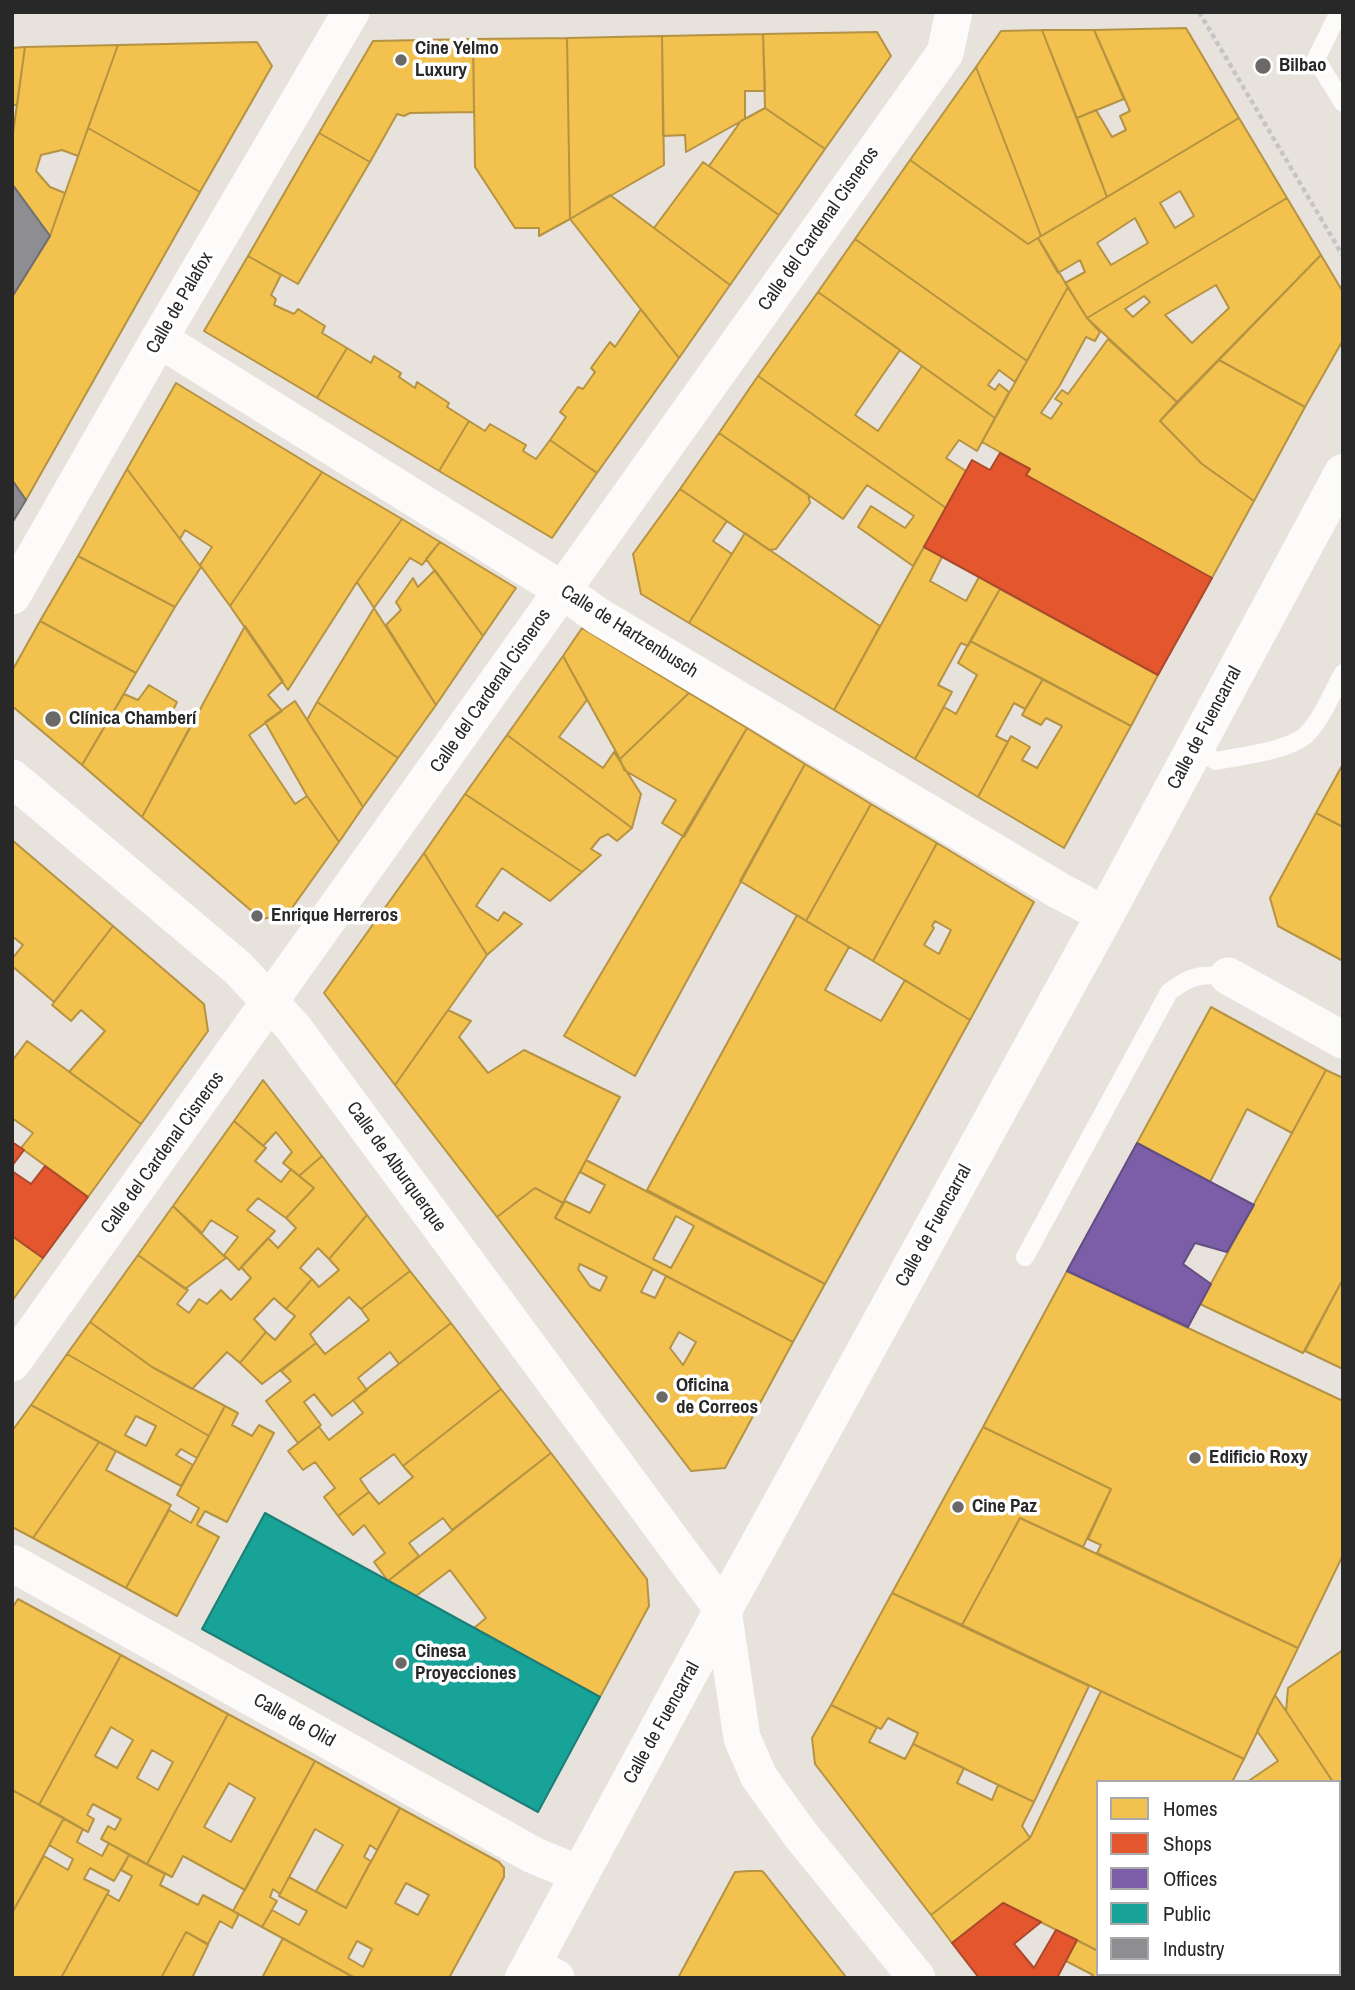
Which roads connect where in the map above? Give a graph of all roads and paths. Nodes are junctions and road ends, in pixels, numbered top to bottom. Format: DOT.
graph roads {
  1 [pos="351,12"];
  2 [pos="954,12"];
  3 [pos="1199,12"];
  4 [pos="1339,12"];
  5 [pos="1343,103"];
  6 [pos="1343,256"];
  7 [pos="159,339"];
  8 [pos="1343,473"];
  9 [pos="562,590"];
  10 [pos="12,596"];
  11 [pos="1343,673"];
  12 [pos="1194,748"];
  13 [pos="12,778"];
  14 [pos="1105,915"];
  15 [pos="1228,976"];
  16 [pos="270,1000"];
  17 [pos="1343,1040"];
  18 [pos="1025,1257"];
  19 [pos="12,1363"];
  20 [pos="12,1563"];
  21 [pos="723,1610"];
  22 [pos="579,1874"];
  23 [pos="537,1973"];
  24 [pos="917,1978"];
  1 -- 7 [label="street, Calle de Palafox"];
  2 -- 9 [label="street, Calle del Cardenal Cisneros"];
  3 -- 6 [label="path"];
  4 -- 5 [label="lane"];
  7 -- 9 [label="street, Calle de Hartzenbusch"];
  7 -- 10 [label="street, Calle de Palafox"];
  8 -- 12 [label="street, Calle de Fuencarral"];
  9 -- 14 [label="street, Calle de Hartzenbusch"];
  9 -- 16 [label="street, Calle del Cardenal Cisneros"];
  11 -- 12 [label="lane"];
  12 -- 14 [label="street, Calle de Fuencarral"];
  13 -- 16 [label="street, Calle de Alburquerque"];
  14 -- 21 [label="street, Calle de Fuencarral"];
  15 -- 17 [label="street"];
  15 -- 18 [label="lane"];
  16 -- 19 [label="street, Calle del Cardenal Cisneros"];
  16 -- 21 [label="street, Calle de Alburquerque"];
  20 -- 22 [label="street, Calle de Olid"];
  21 -- 22 [label="street, Calle de Fuencarral"];
  21 -- 24 [label="street"];
  22 -- 23 [label="street, Calle de Fuencarral"];
}
